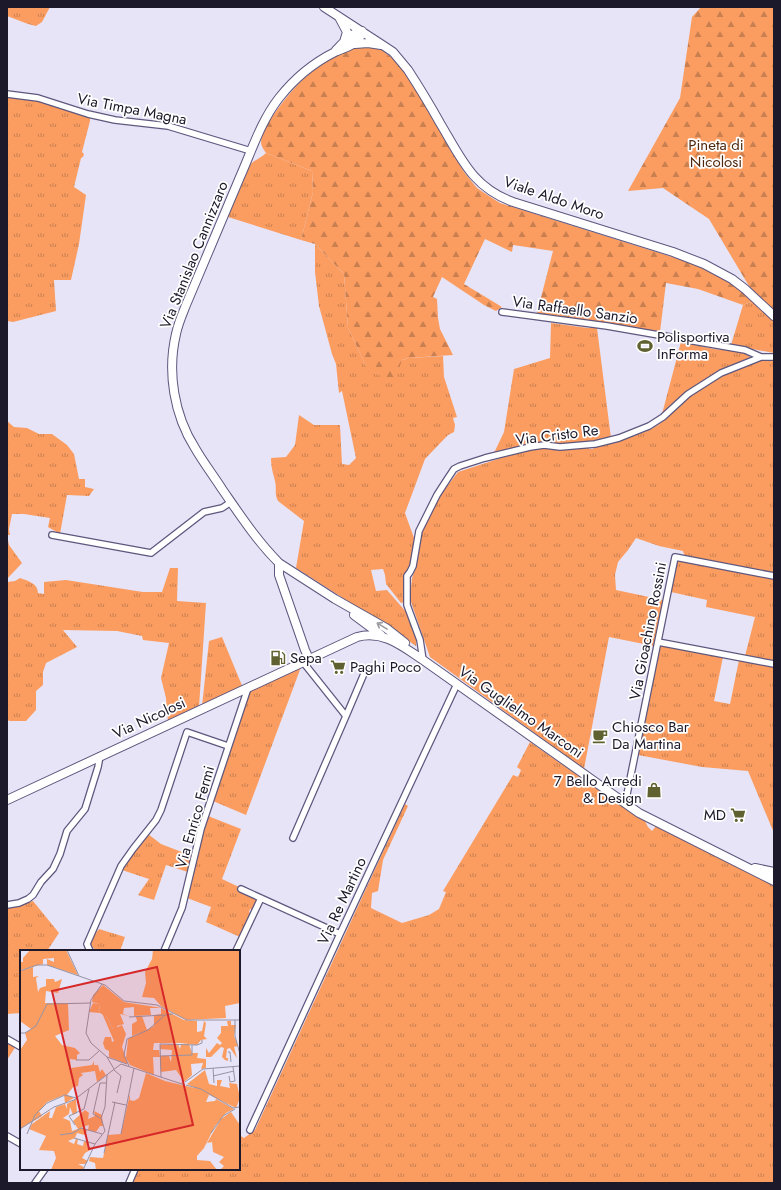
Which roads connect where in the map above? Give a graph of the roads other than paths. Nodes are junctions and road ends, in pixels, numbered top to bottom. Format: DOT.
graph roads {
  1 [pos="324,7"];
  2 [pos="338,15"];
  3 [pos="362,32"];
  4 [pos="344,42"];
  5 [pos="354,44"];
  6 [pos="384,46"];
  7 [pos="334,52"];
  8 [pos="7,94"];
  9 [pos="251,151"];
  10 [pos="502,312"];
  11 [pos="774,316"];
  12 [pos="761,357"];
  13 [pos="774,357"];
  14 [pos="231,502"];
  15 [pos="52,535"];
  16 [pos="279,563"];
  17 [pos="774,576"];
  18 [pos="334,599"];
  19 [pos="383,637"];
  20 [pos="658,642"];
  21 [pos="423,660"];
  22 [pos="306,661"];
  23 [pos="774,664"];
  24 [pos="366,669"];
  25 [pos="457,684"];
  26 [pos="248,688"];
  27 [pos="346,716"];
  28 [pos="228,746"];
  29 [pos="100,756"];
  30 [pos="7,800"];
  31 [pos="625,804"];
  32 [pos="293,838"];
  33 [pos="732,860"];
  34 [pos="774,872"];
  35 [pos="774,881"];
  36 [pos="241,889"];
  37 [pos="261,898"];
  38 [pos="7,905"];
  39 [pos="340,934"];
  40 [pos="90,950"];
  41 [pos="164,950"];
  42 [pos="236,950"];
  43 [pos="7,1039"];
  44 [pos="20,1046"];
  45 [pos="250,1130"];
  46 [pos="7,1136"];
  47 [pos="20,1143"];
  48 [pos="44,1170"];
  49 [pos="135,1170"];
  50 [pos="35,1183"];
  51 [pos="129,1183"];
  1 -- 2 [label="street, Viale Aldo Moro"];
  2 -- 3 [label="street, Viale Aldo Moro"];
  2 -- 4 [label="street"];
  3 -- 4 [label="street"];
  3 -- 5 [label="street"];
  3 -- 6 [label="street, Viale Aldo Moro"];
  4 -- 7 [label="street"];
  5 -- 6 [label="street"];
  5 -- 7 [label="street"];
  6 -- 11 [label="street, Viale Aldo Moro"];
  7 -- 9 [label="street, Via Stanislao Cannizzaro"];
  8 -- 9 [label="street, Via Timpa Magna"];
  9 -- 14 [label="street, Via Stanislao Cannizzaro"];
  10 -- 12 [label="street, Via Raffaello Sanzio"];
  12 -- 13 [label="street, Via Cristo Re"];
  12 -- 21 [label="street, Via Cristo Re"];
  14 -- 15 [label="street"];
  14 -- 16 [label="street, Via Stanislao Cannizzaro"];
  16 -- 18 [label="street, Via Stanislao Cannizzaro"];
  16 -- 22 [label="street"];
  17 -- 20 [label="street, Via Gioachino Rossini"];
  18 -- 19 [label="street"];
  21 -- 18 [label="street, one-way"];
  19 -- 21 [label="street, Via Guglielmo Marconi"];
  19 -- 22 [label="street, Via Guglielmo Marconi"];
  20 -- 23 [label="street"];
  20 -- 31 [label="street, Via Gioachino Rossini"];
  21 -- 25 [label="street, Via Guglielmo Marconi"];
  22 -- 26 [label="street, Via Nicolosi"];
  22 -- 27 [label="street"];
  24 -- 27 [label="street"];
  25 -- 31 [label="street, Via Guglielmo Marconi"];
  25 -- 39 [label="street, Via Re Martino"];
  26 -- 28 [label="street, Via Enrico Fermi"];
  26 -- 29 [label="street, Via Nicolosi"];
  27 -- 32 [label="street"];
  28 -- 40 [label="street"];
  28 -- 41 [label="street, Via Enrico Fermi"];
  29 -- 30 [label="street, Via Nicolosi"];
  29 -- 38 [label="street"];
  31 -- 33 [label="street, Via Guglielmo Marconi"];
  33 -- 34 [label="street"];
  33 -- 35 [label="street"];
  36 -- 37 [label="street"];
  37 -- 39 [label="street"];
  37 -- 42 [label="street"];
  39 -- 45 [label="street, Via Re Martino"];
  43 -- 44 [label="street"];
  46 -- 47 [label="street"];
  48 -- 50 [label="street"];
  49 -- 51 [label="street"];
}
